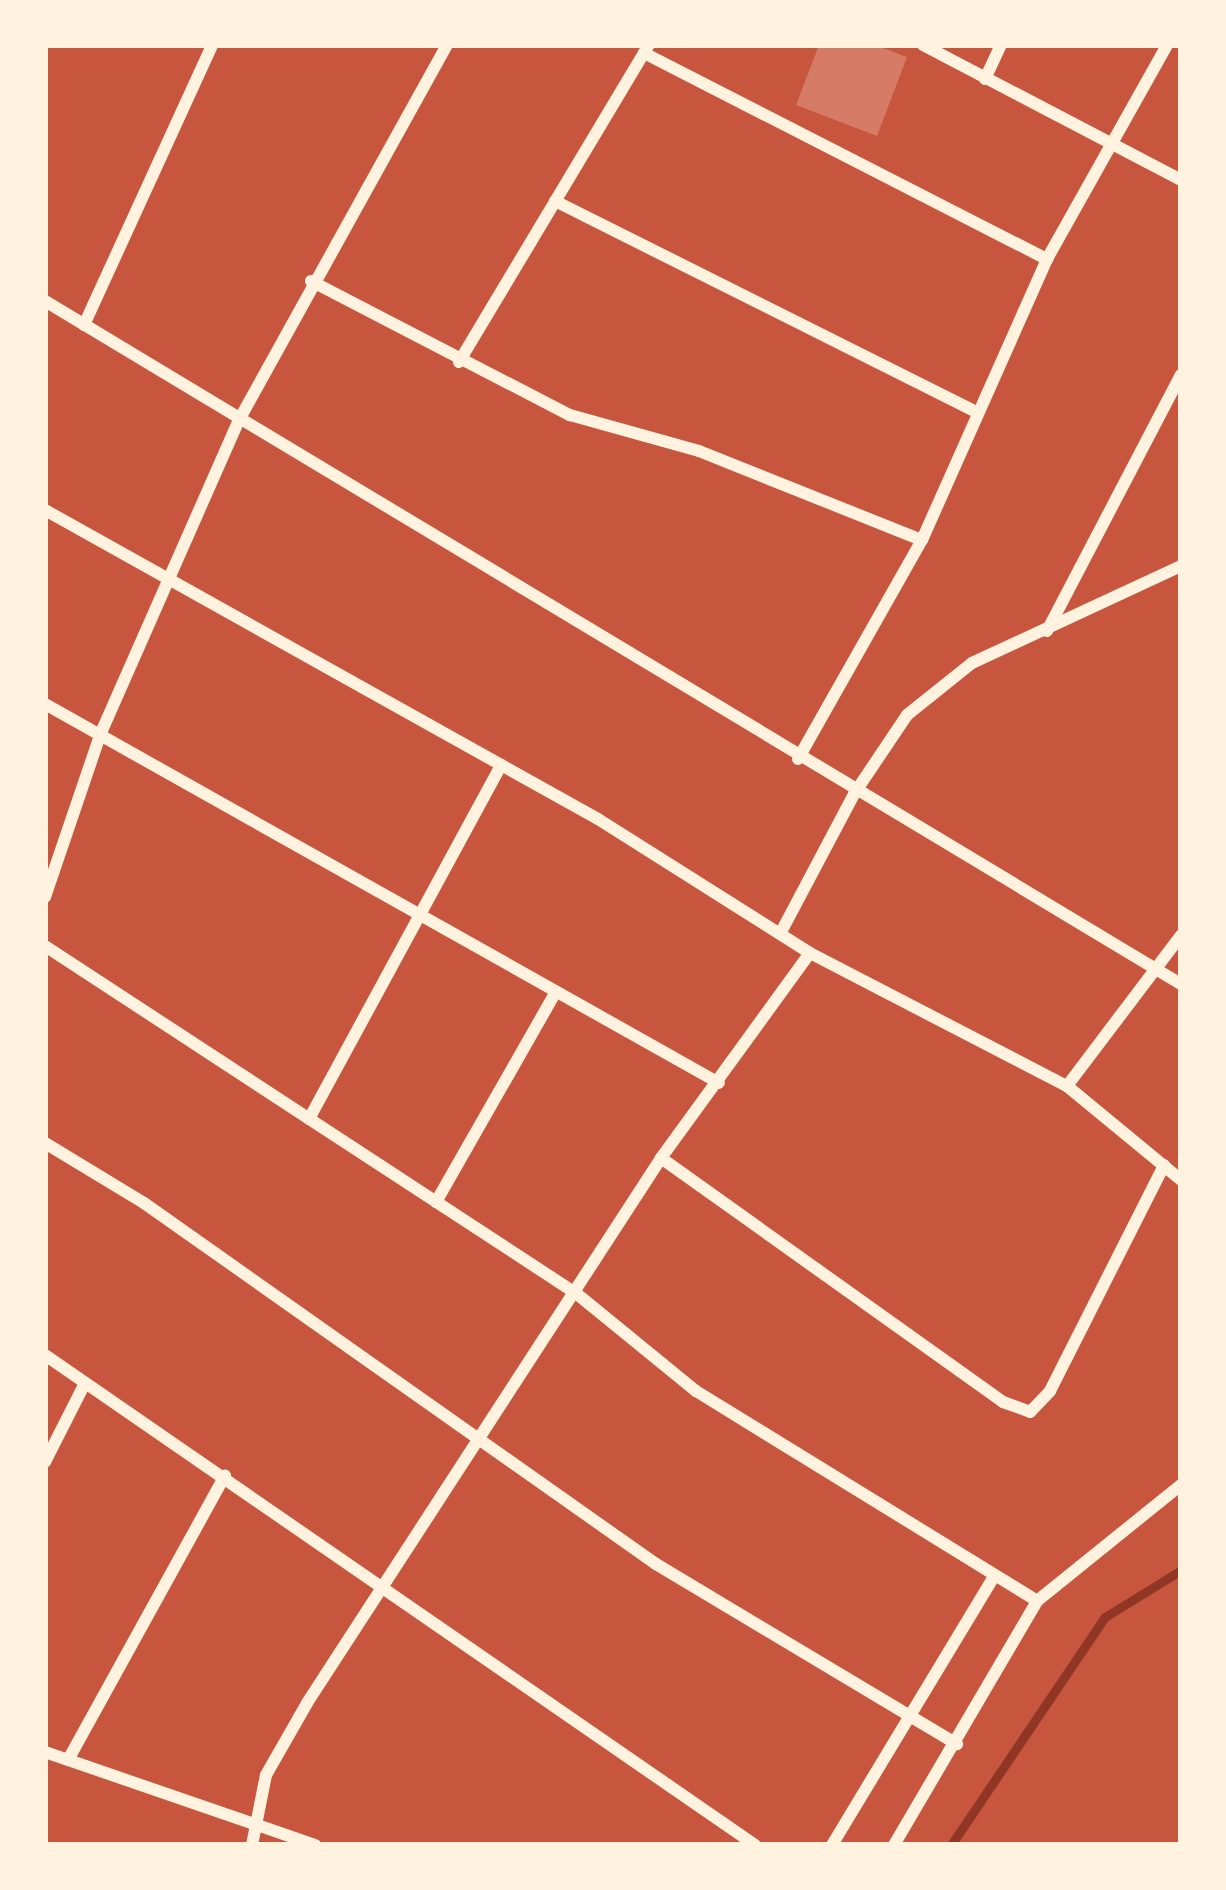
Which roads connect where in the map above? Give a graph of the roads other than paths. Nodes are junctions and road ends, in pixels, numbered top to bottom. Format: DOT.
graph roads {
  1 [pos="212,45"];
  2 [pos="446,45"];
  3 [pos="922,45"];
  4 [pos="1001,45"];
  5 [pos="1167,45"];
  6 [pos="646,49"];
  7 [pos="985,79"];
  8 [pos="1112,146"];
  9 [pos="1181,180"];
  10 [pos="555,201"];
  11 [pos="1047,259"];
  12 [pos="311,280"];
  13 [pos="45,301"];
  14 [pos="83,325"];
  15 [pos="459,362"];
  16 [pos="1181,375"];
  17 [pos="976,412"];
  18 [pos="239,420"];
  19 [pos="45,510"];
  20 [pos="922,540"];
  21 [pos="1181,566"];
  22 [pos="173,583"];
  23 [pos="1046,632"];
  24 [pos="45,704"];
  25 [pos="100,735"];
  26 [pos="799,759"];
  27 [pos="501,765"];
  28 [pos="854,794"];
  29 [pos="49,870"];
  30 [pos="45,897"];
  31 [pos="421,913"];
  32 [pos="780,934"];
  33 [pos="1181,934"];
  34 [pos="45,946"];
  35 [pos="810,953"];
  36 [pos="1155,963"];
  37 [pos="1181,984"];
  38 [pos="556,992"];
  39 [pos="719,1083"];
  40 [pos="1067,1085"];
  41 [pos="309,1119"];
  42 [pos="45,1143"];
  43 [pos="661,1158"];
  44 [pos="1164,1165"];
  45 [pos="1181,1180"];
  46 [pos="436,1202"];
  47 [pos="577,1294"];
  48 [pos="45,1355"];
  49 [pos="84,1385"];
  50 [pos="482,1441"];
  51 [pos="45,1462"];
  52 [pos="225,1476"];
  53 [pos="1181,1485"];
  54 [pos="994,1575"];
  55 [pos="384,1590"];
  56 [pos="1037,1601"];
  57 [pos="907,1714"];
  58 [pos="957,1744"];
  59 [pos="45,1752"];
  60 [pos="68,1760"];
  61 [pos="259,1824"];
  62 [pos="251,1845"];
  63 [pos="315,1845"];
  64 [pos="755,1845"];
  65 [pos="832,1845"];
  66 [pos="894,1845"];
  1 -- 14 [label="street"];
  2 -- 12 [label="street"];
  3 -- 7 [label="street"];
  4 -- 7 [label="street"];
  5 -- 8 [label="street"];
  6 -- 10 [label="street"];
  6 -- 11 [label="street"];
  7 -- 8 [label="street"];
  8 -- 9 [label="street"];
  8 -- 11 [label="street"];
  10 -- 15 [label="street"];
  10 -- 17 [label="street"];
  11 -- 17 [label="street"];
  12 -- 15 [label="street"];
  12 -- 18 [label="street"];
  13 -- 14 [label="street"];
  14 -- 18 [label="street"];
  15 -- 20 [label="street"];
  16 -- 23 [label="street"];
  17 -- 20 [label="street"];
  18 -- 22 [label="street"];
  18 -- 26 [label="street"];
  19 -- 22 [label="street"];
  20 -- 26 [label="street"];
  21 -- 23 [label="street"];
  22 -- 25 [label="street"];
  22 -- 27 [label="street"];
  23 -- 28 [label="street"];
  24 -- 25 [label="street"];
  25 -- 29 [label="street"];
  25 -- 31 [label="street"];
  26 -- 28 [label="street"];
  27 -- 31 [label="street"];
  27 -- 32 [label="street"];
  28 -- 32 [label="street"];
  28 -- 36 [label="street"];
  29 -- 30 [label="street"];
  31 -- 38 [label="street"];
  31 -- 41 [label="street"];
  32 -- 35 [label="street"];
  33 -- 36 [label="street"];
  34 -- 41 [label="street"];
  35 -- 39 [label="street"];
  35 -- 40 [label="street"];
  36 -- 37 [label="street"];
  36 -- 40 [label="street"];
  38 -- 39 [label="street"];
  38 -- 46 [label="street"];
  39 -- 43 [label="street"];
  40 -- 44 [label="street"];
  41 -- 46 [label="street"];
  42 -- 50 [label="street"];
  43 -- 44 [label="street"];
  43 -- 47 [label="street"];
  44 -- 45 [label="street"];
  46 -- 47 [label="street"];
  47 -- 50 [label="street"];
  47 -- 54 [label="street"];
  48 -- 49 [label="street"];
  49 -- 51 [label="street"];
  49 -- 52 [label="street"];
  50 -- 55 [label="street"];
  50 -- 57 [label="street"];
  52 -- 55 [label="street"];
  52 -- 60 [label="street"];
  53 -- 56 [label="street"];
  54 -- 56 [label="street"];
  54 -- 57 [label="street"];
  55 -- 61 [label="street"];
  55 -- 64 [label="street"];
  56 -- 58 [label="street"];
  57 -- 58 [label="street"];
  57 -- 65 [label="street"];
  58 -- 66 [label="street"];
  59 -- 60 [label="street"];
  60 -- 61 [label="street"];
  61 -- 62 [label="street"];
  61 -- 63 [label="street"];
}
